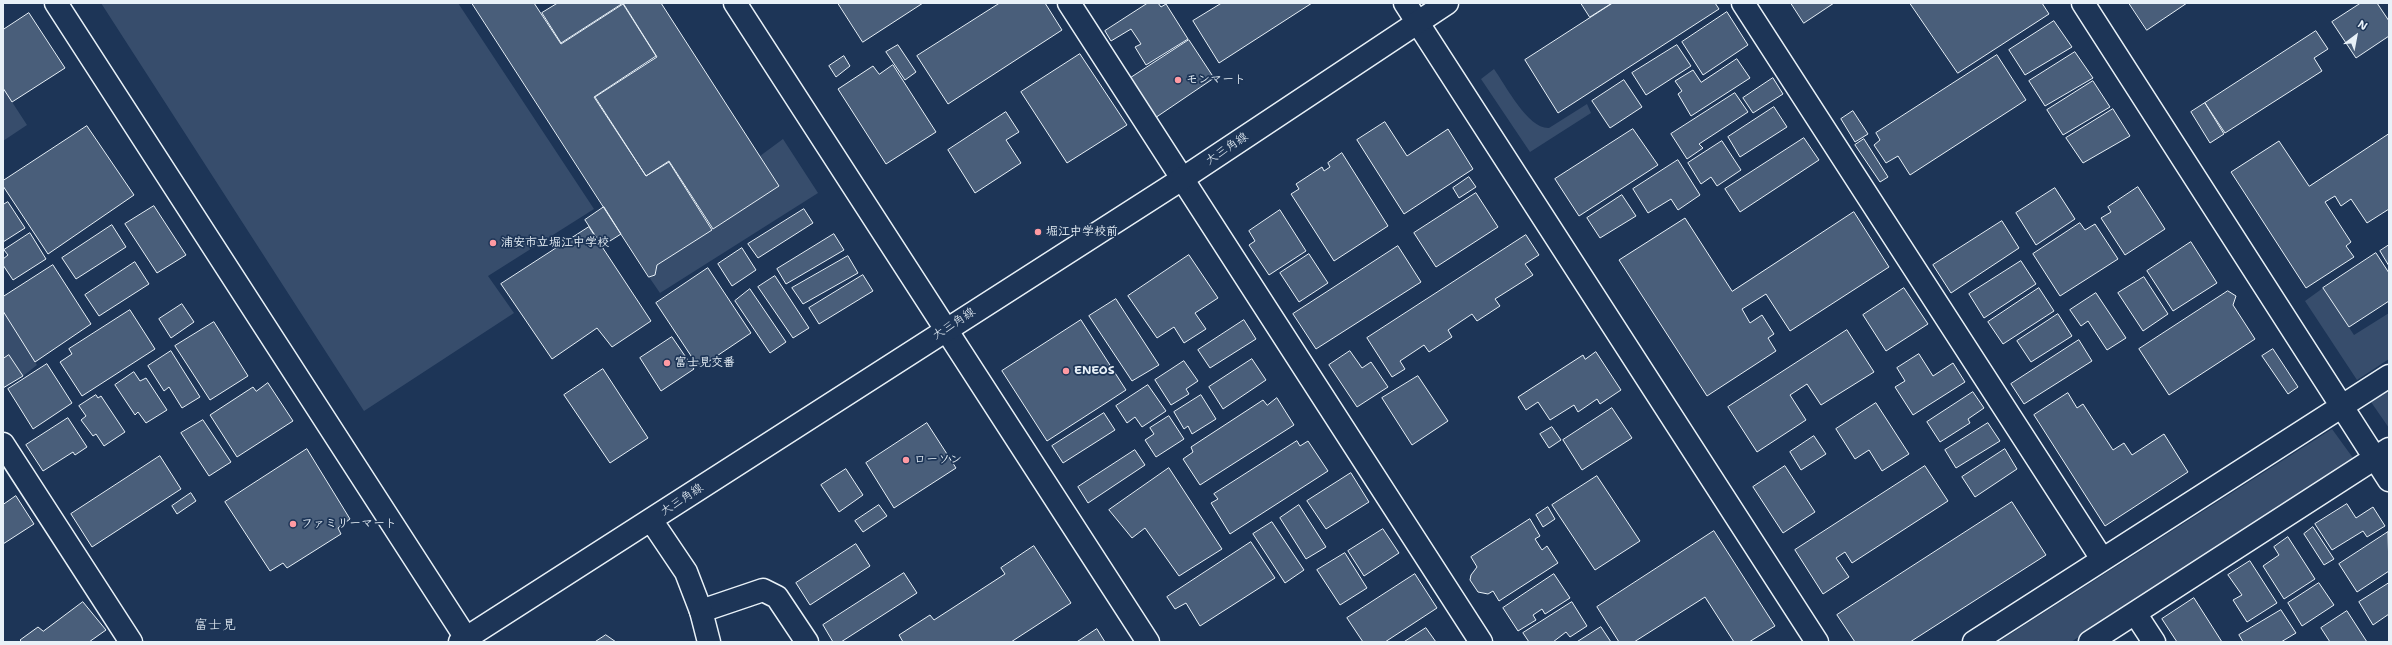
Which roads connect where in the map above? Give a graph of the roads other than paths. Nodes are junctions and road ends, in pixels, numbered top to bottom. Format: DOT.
graph roads {
  1 [pos="56,3"];
  2 [pos="735,3"];
  3 [pos="1069,3"];
  4 [pos="1405,3"];
  5 [pos="1447,3"];
  6 [pos="1743,3"];
  7 [pos="2083,3"];
  8 [pos="1417,22"];
  9 [pos="1182,179"];
  10 [pos="945,329"];
  11 [pos="2389,376"];
  12 [pos="2342,407"];
  13 [pos="3,444"];
  14 [pos="2382,454"];
  15 [pos="2389,480"];
  16 [pos="651,520"];
  17 [pos="2102,559"];
  18 [pos="701,611"];
  19 [pos="2135,613"];
  20 [pos="463,640"];
  21 [pos="131,642"];
  22 [pos="709,642"];
  23 [pos="807,642"];
  24 [pos="1148,642"];
  25 [pos="1481,642"];
  26 [pos="1818,642"];
  27 [pos="1974,642"];
  28 [pos="2090,642"];
  29 [pos="2154,642"];
  1 -- 20 [label="street"];
  2 -- 10 [label="street"];
  3 -- 9 [label="street"];
  4 -- 8 [label="street"];
  5 -- 8 [label="street, 大三角線"];
  6 -- 17 [label="street"];
  7 -- 12 [label="street"];
  8 -- 9 [label="street, 大三角線"];
  8 -- 26 [label="street"];
  9 -- 10 [label="street, 大三角線"];
  9 -- 25 [label="street"];
  10 -- 16 [label="street, 大三角線"];
  10 -- 24 [label="street"];
  11 -- 12 [label="street"];
  12 -- 14 [label="street"];
  12 -- 17 [label="street"];
  13 -- 21 [label="street"];
  14 -- 15 [label="street"];
  14 -- 19 [label="street"];
  16 -- 18 [label="street"];
  16 -- 20 [label="street, 大三角線"];
  17 -- 27 [label="street"];
  18 -- 22 [label="street"];
  18 -- 23 [label="street"];
  19 -- 28 [label="street"];
  19 -- 29 [label="street"];
}
